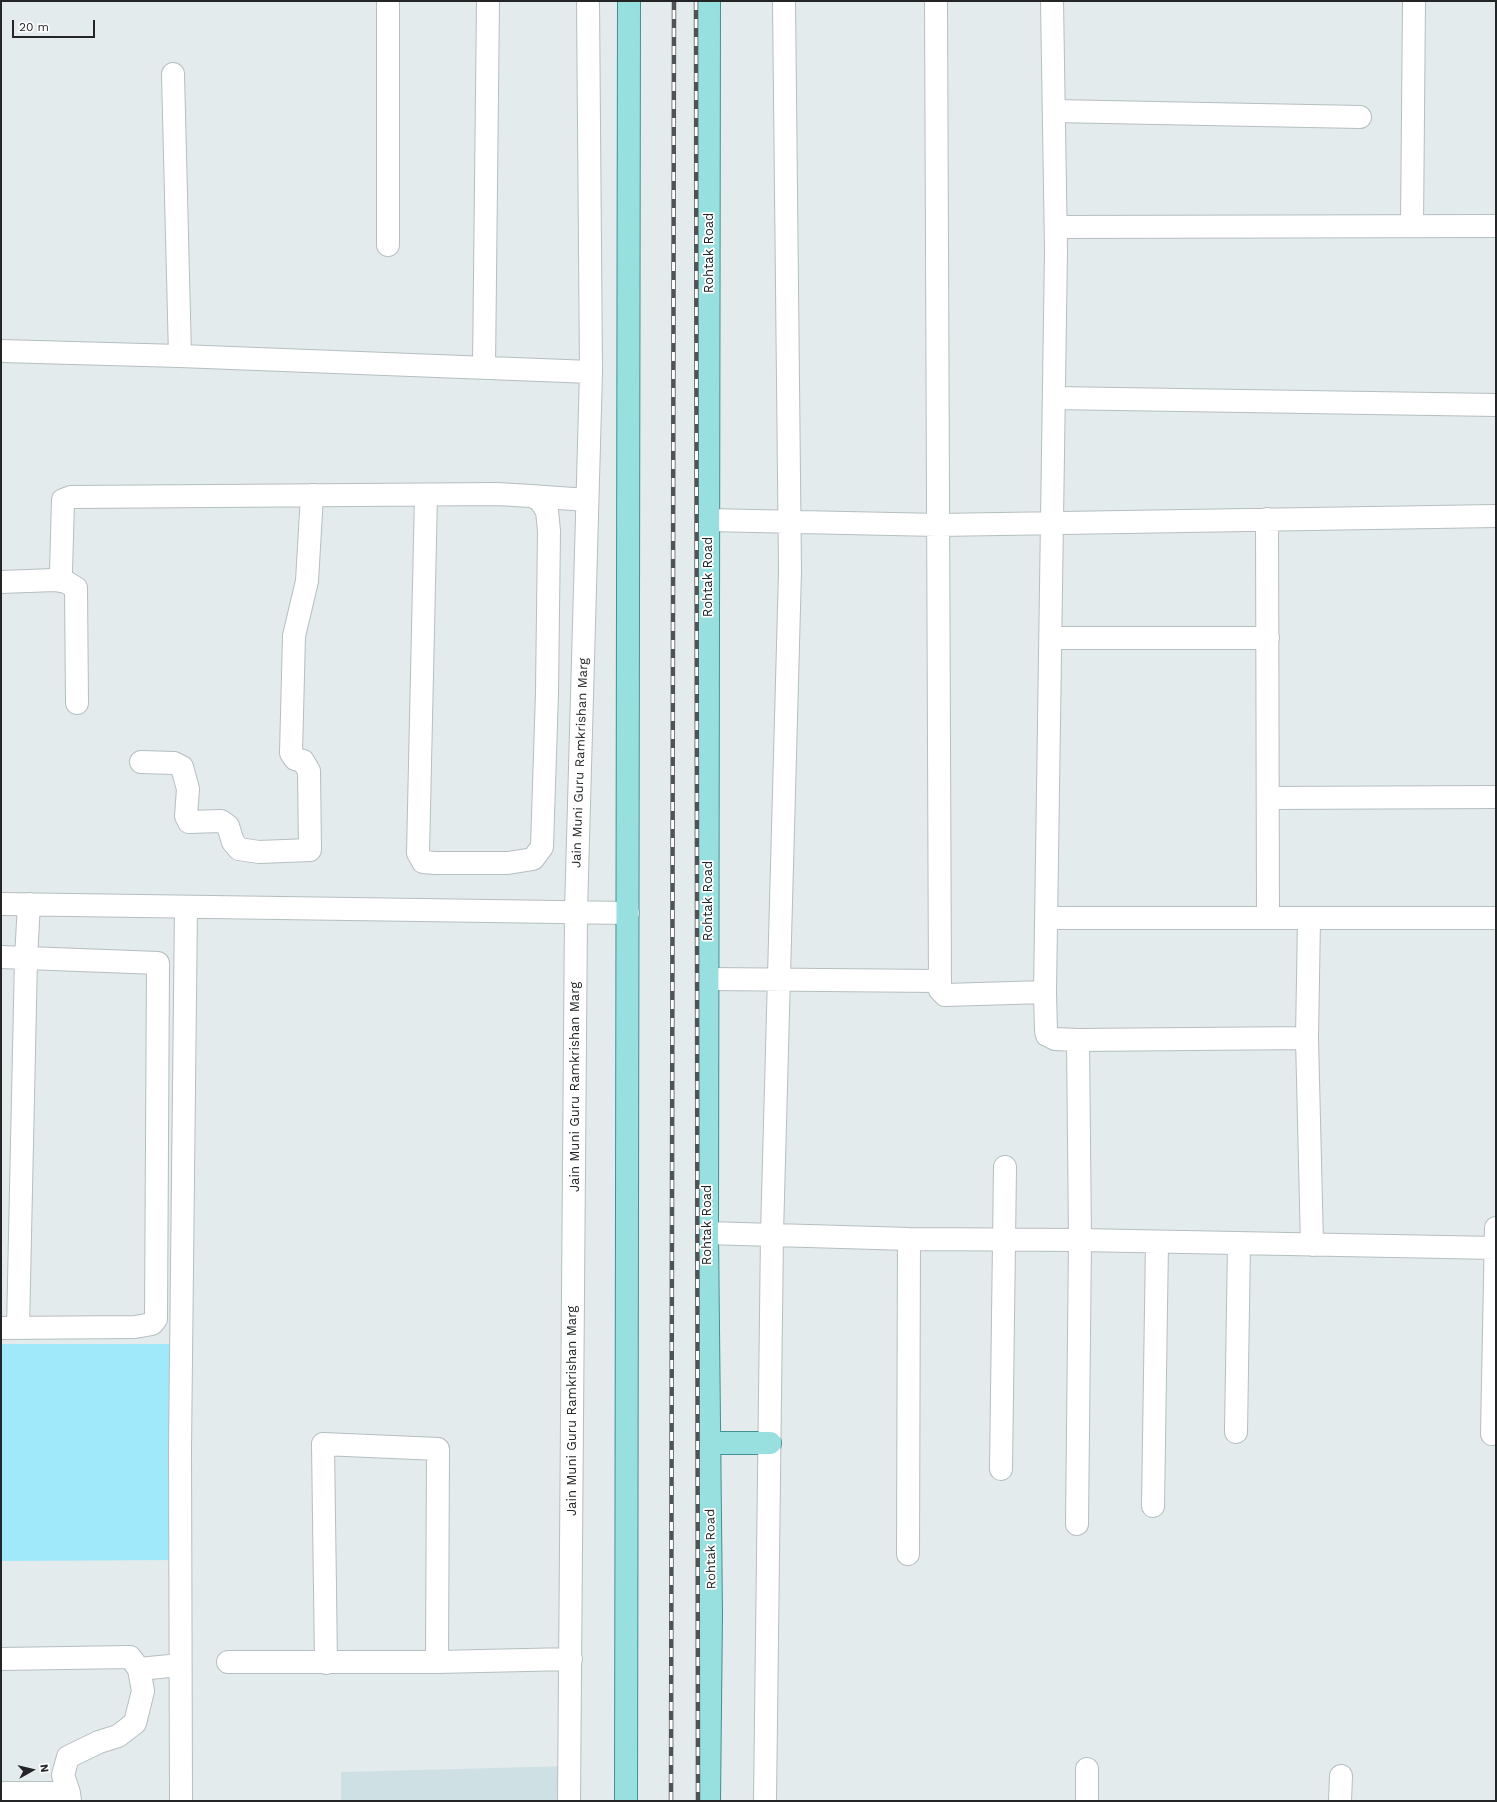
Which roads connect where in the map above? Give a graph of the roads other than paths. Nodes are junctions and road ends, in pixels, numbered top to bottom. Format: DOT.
graph roads {
  1 [pos="388,1"];
  2 [pos="488,1"];
  3 [pos="588,1"];
  4 [pos="629,1"];
  5 [pos="709,1"];
  6 [pos="784,1"];
  7 [pos="936,1"];
  8 [pos="1052,1"];
  9 [pos="1414,1"];
  10 [pos="174,74"];
  11 [pos="1054,111"];
  12 [pos="1360,117"];
  13 [pos="1412,226"];
  14 [pos="1496,226"];
  15 [pos="1056,227"];
  16 [pos="388,245"];
  17 [pos="1,351"];
  18 [pos="180,356"];
  19 [pos="484,368"];
  20 [pos="591,372"];
  21 [pos="1054,398"];
  22 [pos="1496,405"];
  23 [pos="426,495"];
  24 [pos="312,496"];
  25 [pos="531,496"];
  26 [pos="587,500"];
  27 [pos="1496,516"];
  28 [pos="708,520"];
  29 [pos="1267,520"];
  30 [pos="790,522"];
  31 [pos="1052,522"];
  32 [pos="938,525"];
  33 [pos="55,580"];
  34 [pos="1,582"];
  35 [pos="1051,638"];
  36 [pos="1268,638"];
  37 [pos="77,703"];
  38 [pos="141,762"];
  39 [pos="1496,797"];
  40 [pos="1268,798"];
  41 [pos="1,904"];
  42 [pos="29,904"];
  43 [pos="186,907"];
  44 [pos="576,912"];
  45 [pos="628,913"];
  46 [pos="1047,918"];
  47 [pos="1268,918"];
  48 [pos="1309,918"];
  49 [pos="1496,918"];
  50 [pos="1,957"];
  51 [pos="26,958"];
  52 [pos="708,979"];
  53 [pos="778,981"];
  54 [pos="939,981"];
  55 [pos="1046,992"];
  56 [pos="1307,1038"];
  57 [pos="1078,1040"];
  58 [pos="1005,1167"];
  59 [pos="707,1233"];
  60 [pos="772,1234"];
  61 [pos="909,1239"];
  62 [pos="1004,1240"];
  63 [pos="1080,1240"];
  64 [pos="1496,1241"];
  65 [pos="1157,1242"];
  66 [pos="1239,1244"];
  67 [pos="1312,1245"];
  68 [pos="9,1328"];
  69 [pos="1236,1432"];
  70 [pos="1492,1434"];
  71 [pos="710,1443"];
  72 [pos="770,1443"];
  73 [pos="1001,1469"];
  74 [pos="1153,1506"];
  75 [pos="1077,1524"];
  76 [pos="908,1554"];
  77 [pos="1,1659"];
  78 [pos="571,1659"];
  79 [pos="228,1662"];
  80 [pos="326,1662"];
  81 [pos="437,1662"];
  82 [pos="180,1665"];
  83 [pos="139,1669"];
  84 [pos="1087,1769"];
  85 [pos="1341,1776"];
  86 [pos="1,1793"];
  87 [pos="70,1797"];
  88 [pos="181,1801"];
  89 [pos="570,1801"];
  90 [pos="626,1801"];
  91 [pos="709,1801"];
  92 [pos="764,1801"];
  93 [pos="1088,1801"];
  94 [pos="1340,1801"];
  1 -- 16 [label="street"];
  2 -- 19 [label="street"];
  3 -- 20 [label="street, Jain Muni Guru Ramkrishan Marg"];
  4 -- 45 [label="main road"];
  5 -- 28 [label="main road, Rohtak Road"];
  6 -- 30 [label="street"];
  7 -- 32 [label="street"];
  8 -- 11 [label="street"];
  9 -- 13 [label="street"];
  10 -- 18 [label="street"];
  11 -- 12 [label="street"];
  11 -- 15 [label="street"];
  13 -- 14 [label="street"];
  13 -- 15 [label="street"];
  15 -- 21 [label="street"];
  17 -- 18 [label="street"];
  18 -- 19 [label="street"];
  19 -- 20 [label="street"];
  20 -- 26 [label="street, Jain Muni Guru Ramkrishan Marg"];
  21 -- 22 [label="street"];
  21 -- 31 [label="street"];
  23 -- 24 [label="street"];
  23 -- 25 [label="street"];
  23 -- 25 [label="street"];
  24 -- 33 [label="street"];
  24 -- 38 [label="street"];
  25 -- 26 [label="street"];
  26 -- 44 [label="street, Jain Muni Guru Ramkrishan Marg"];
  27 -- 29 [label="street"];
  28 -- 30 [label="street"];
  28 -- 52 [label="main road, Rohtak Road"];
  29 -- 31 [label="street"];
  29 -- 36 [label="street"];
  30 -- 32 [label="street"];
  30 -- 53 [label="street"];
  31 -- 32 [label="street"];
  31 -- 35 [label="street"];
  32 -- 54 [label="street"];
  33 -- 34 [label="street"];
  33 -- 37 [label="street"];
  35 -- 36 [label="street"];
  35 -- 46 [label="street"];
  36 -- 40 [label="street"];
  39 -- 40 [label="street"];
  40 -- 47 [label="street"];
  41 -- 42 [label="street"];
  42 -- 43 [label="street"];
  42 -- 51 [label="street"];
  43 -- 44 [label="street"];
  43 -- 82 [label="street"];
  44 -- 45 [label="street"];
  44 -- 78 [label="street, Jain Muni Guru Ramkrishan Marg"];
  45 -- 90 [label="main road"];
  46 -- 47 [label="street"];
  46 -- 55 [label="street"];
  47 -- 48 [label="street"];
  48 -- 49 [label="street"];
  48 -- 56 [label="street"];
  50 -- 51 [label="street"];
  51 -- 68 [label="street"];
  51 -- 68 [label="street"];
  52 -- 53 [label="street"];
  52 -- 59 [label="main road, Rohtak Road"];
  53 -- 54 [label="street"];
  53 -- 60 [label="street"];
  54 -- 55 [label="street"];
  55 -- 57 [label="street"];
  56 -- 57 [label="street"];
  56 -- 67 [label="street"];
  57 -- 63 [label="street"];
  58 -- 62 [label="street"];
  59 -- 60 [label="street"];
  59 -- 71 [label="main road, Rohtak Road"];
  60 -- 61 [label="street"];
  60 -- 72 [label="street"];
  61 -- 62 [label="street"];
  61 -- 76 [label="street"];
  62 -- 63 [label="street"];
  62 -- 73 [label="street"];
  63 -- 65 [label="street"];
  63 -- 75 [label="street"];
  64 -- 67 [label="street"];
  64 -- 70 [label="street"];
  65 -- 66 [label="street"];
  65 -- 74 [label="street"];
  66 -- 67 [label="street"];
  66 -- 69 [label="street"];
  71 -- 72 [label="main road"];
  71 -- 91 [label="main road, Rohtak Road"];
  72 -- 92 [label="street"];
  77 -- 83 [label="street"];
  78 -- 81 [label="street"];
  78 -- 89 [label="street, Jain Muni Guru Ramkrishan Marg"];
  79 -- 80 [label="street"];
  80 -- 81 [label="street"];
  80 -- 81 [label="street"];
  82 -- 83 [label="street"];
  82 -- 88 [label="street"];
  83 -- 87 [label="street"];
  84 -- 93 [label="street"];
  85 -- 94 [label="street"];
  86 -- 87 [label="street"];
}
